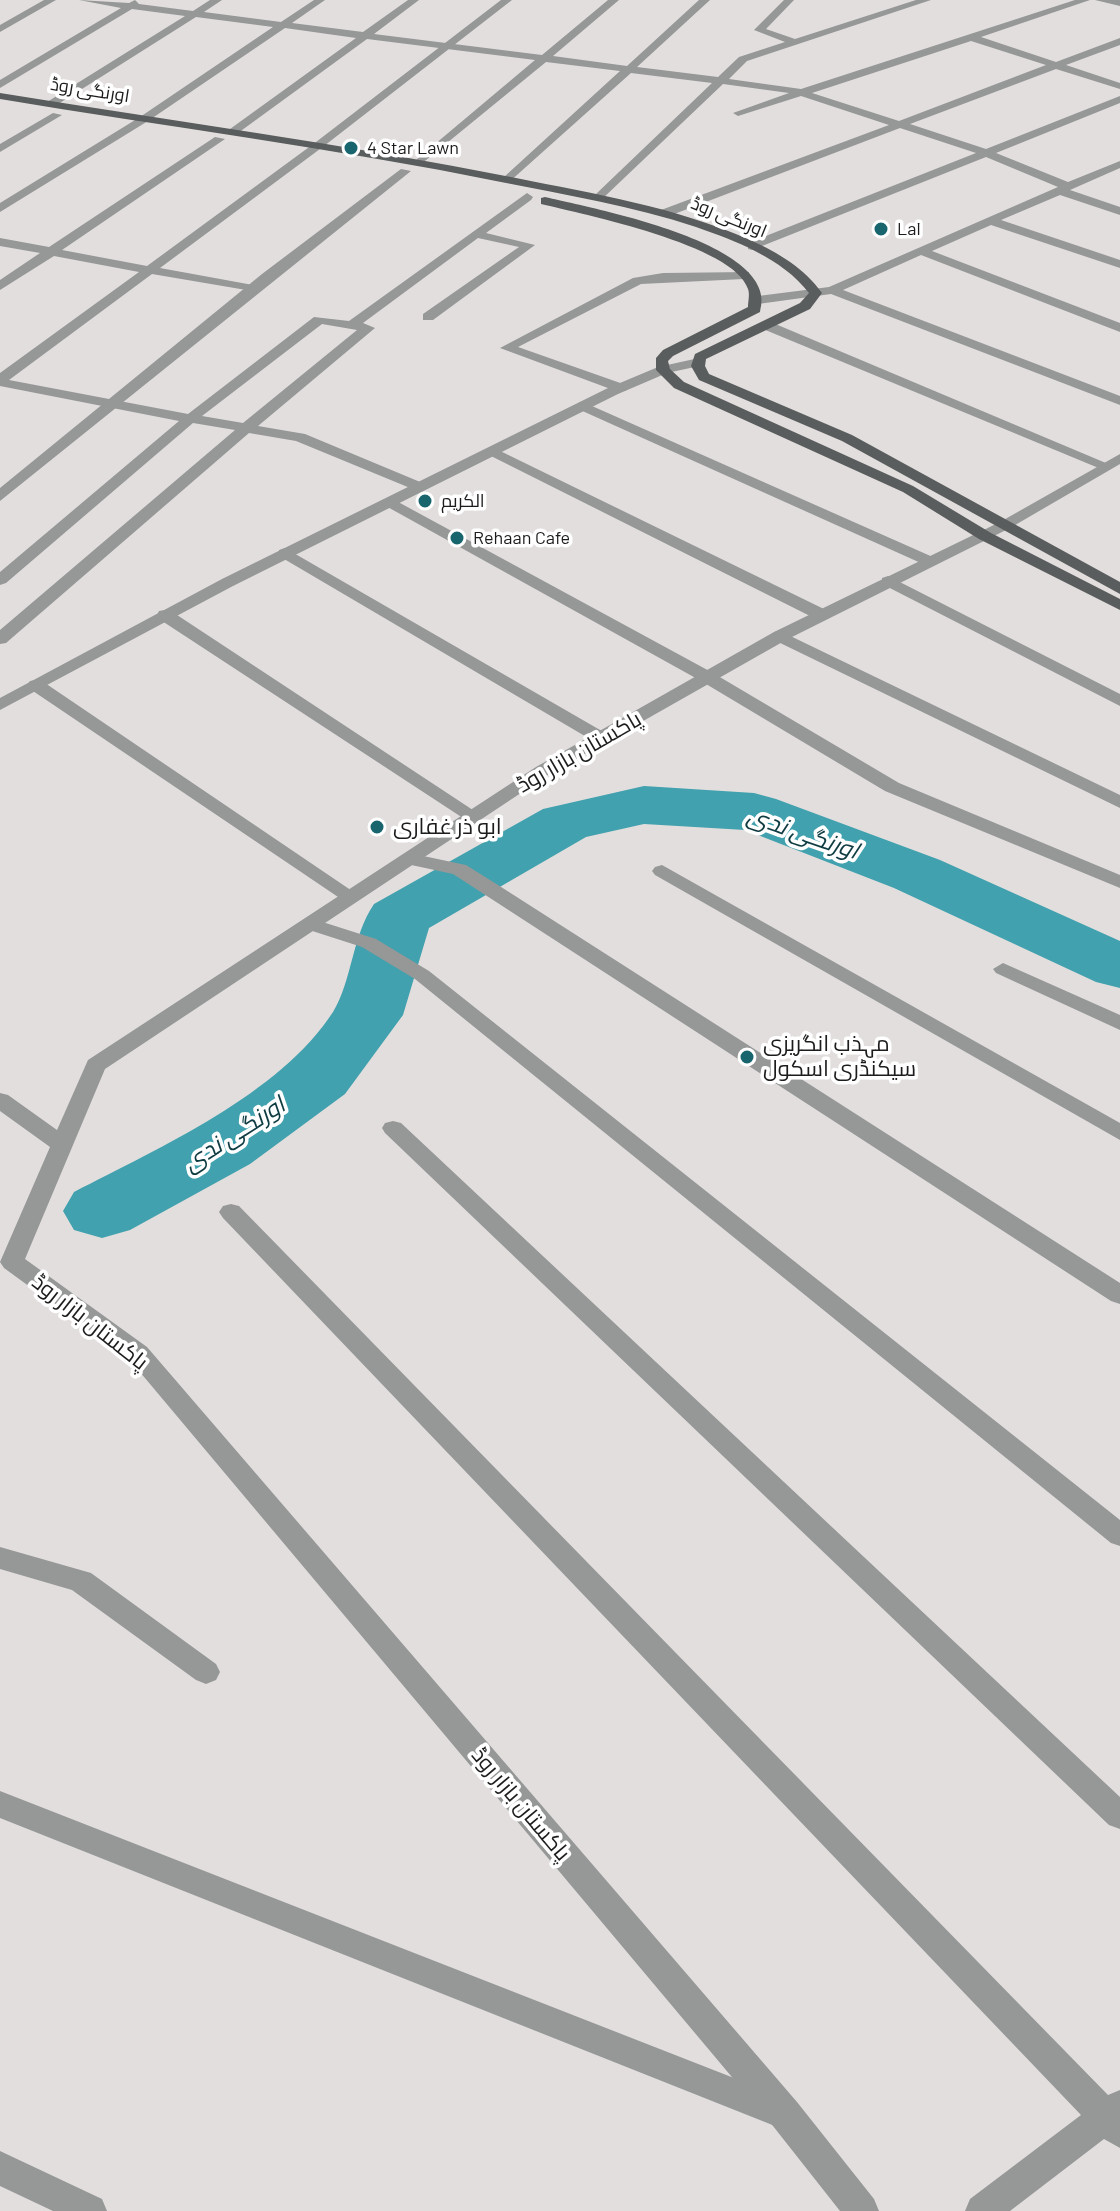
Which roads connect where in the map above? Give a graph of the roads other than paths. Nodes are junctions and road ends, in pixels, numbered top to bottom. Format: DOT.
graph roads {
  1 [pos="51,0"];
  2 [pos="84,0"];
  3 [pos="217,0"];
  4 [pos="320,0"];
  5 [pos="414,0"];
  6 [pos="507,0"];
  7 [pos="614,0"];
  8 [pos="705,0"];
  9 [pos="789,0"];
  10 [pos="926,0"];
  11 [pos="1085,0"];
  12 [pos="1100,0"];
  13 [pos="135,3"];
  14 [pos="1120,3"];
  15 [pos="193,15"];
  16 [pos="282,25"];
  17 [pos="0,29"];
  18 [pos="364,36"];
  19 [pos="970,37"];
  20 [pos="1120,41"];
  21 [pos="795,42"];
  22 [pos="446,46"];
  23 [pos="544,58"];
  24 [pos="1056,65"];
  25 [pos="630,69"];
  26 [pos="721,79"];
  27 [pos="0,85"];
  28 [pos="1120,86"];
  29 [pos="802,93"];
  30 [pos="0,96"];
  31 [pos="1120,99"];
  32 [pos="0,106"];
  33 [pos="54,110"];
  34 [pos="738,113"];
  35 [pos="138,122"];
  36 [pos="899,125"];
  37 [pos="234,131"];
  38 [pos="219,139"];
  39 [pos="315,148"];
  40 [pos="0,149"];
  41 [pos="985,152"];
  42 [pos="420,162"];
  43 [pos="1120,164"];
  44 [pos="405,171"];
  45 [pos="508,179"];
  46 [pos="1065,189"];
  47 [pos="527,197"];
  48 [pos="600,197"];
  49 [pos="0,208"];
  50 [pos="1120,211"];
  51 [pos="665,213"];
  52 [pos="991,221"];
  53 [pos="475,234"];
  54 [pos="0,242"];
  55 [pos="752,246"];
  56 [pos="52,251"];
  57 [pos="921,251"];
  58 [pos="1120,264"];
  59 [pos="150,270"];
  60 [pos="744,275"];
  61 [pos="0,286"];
  62 [pos="253,289"];
  63 [pos="832,290"];
  64 [pos="816,293"];
  65 [pos="758,300"];
  66 [pos="428,317"];
  67 [pos="353,324"];
  68 [pos="768,326"];
  69 [pos="1120,328"];
  70 [pos="699,362"];
  71 [pos="663,370"];
  72 [pos="0,381"];
  73 [pos="621,388"];
  74 [pos="1120,401"];
  75 [pos="111,405"];
  76 [pos="583,406"];
  77 [pos="191,418"];
  78 [pos="246,428"];
  79 [pos="492,451"];
  80 [pos="1113,462"];
  81 [pos="420,487"];
  82 [pos="0,496"];
  83 [pos="389,502"];
  84 [pos="1005,525"];
  85 [pos="985,536"];
  86 [pos="285,553"];
  87 [pos="929,561"];
  88 [pos="0,580"];
  89 [pos="888,581"];
  90 [pos="1118,585"];
  91 [pos="1120,605"];
  92 [pos="165,615"];
  93 [pos="822,615"];
  94 [pos="780,636"];
  95 [pos="0,639"];
  96 [pos="707,677"];
  97 [pos="36,685"];
  98 [pos="1120,701"];
  99 [pos="1,703"];
  100 [pos="601,738"];
  101 [pos="1120,802"];
  102 [pos="473,816"];
  103 [pos="409,859"];
  104 [pos="662,871"];
  105 [pos="1120,882"];
  106 [pos="351,897"];
  107 [pos="310,924"];
  108 [pos="1003,969"];
  109 [pos="1120,1023"];
  110 [pos="0,1100"];
  111 [pos="393,1128"];
  112 [pos="1120,1133"];
  113 [pos="62,1145"];
  114 [pos="231,1212"];
  115 [pos="6,1266"];
  116 [pos="1120,1295"];
  117 [pos="1120,1535"];
  118 [pos="0,1558"];
  119 [pos="206,1672"];
  120 [pos="0,1804"];
  121 [pos="1120,1816"];
  122 [pos="785,2114"];
  123 [pos="1116,2117"];
  124 [pos="0,2168"];
  125 [pos="90,2211"];
  126 [pos="862,2211"];
  127 [pos="982,2211"];
  1 -- 17 [label="street"];
  2 -- 13 [label="street"];
  3 -- 15 [label="street"];
  4 -- 16 [label="street"];
  5 -- 18 [label="street"];
  6 -- 22 [label="street"];
  7 -- 23 [label="street"];
  8 -- 25 [label="street"];
  9 -- 21 [label="street"];
  10 -- 21 [label="street"];
  11 -- 19 [label="street"];
  12 -- 14 [label="street"];
  13 -- 15 [label="street"];
  13 -- 27 [label="street"];
  15 -- 16 [label="street"];
  15 -- 33 [label="street"];
  16 -- 18 [label="street"];
  16 -- 35 [label="street"];
  18 -- 22 [label="street"];
  18 -- 37 [label="street"];
  19 -- 24 [label="street"];
  19 -- 29 [label="street"];
  20 -- 24 [label="street"];
  21 -- 26 [label="street"];
  22 -- 23 [label="street"];
  22 -- 39 [label="street"];
  23 -- 25 [label="street"];
  23 -- 42 [label="street"];
  24 -- 28 [label="street"];
  24 -- 36 [label="street"];
  25 -- 26 [label="street"];
  25 -- 45 [label="street"];
  26 -- 29 [label="street"];
  26 -- 48 [label="street"];
  29 -- 34 [label="street"];
  29 -- 36 [label="street"];
  30 -- 33 [label="main road, اورنگی روڈ"];
  31 -- 41 [label="street"];
  32 -- 33 [label="main road, اورنگی روڈ"];
  33 -- 35 [label="main road, اورنگی روڈ"];
  33 -- 40 [label="street"];
  35 -- 37 [label="main road, اورنگی روڈ"];
  35 -- 38 [label="main road, اورنگی روڈ"];
  35 -- 49 [label="street"];
  36 -- 41 [label="street"];
  36 -- 51 [label="street"];
  37 -- 39 [label="main road, اورنگی روڈ"];
  38 -- 39 [label="main road, اورنگی روڈ"];
  38 -- 56 [label="street"];
  39 -- 42 [label="main road, اورنگی روڈ"];
  39 -- 44 [label="main road, اورنگی روڈ"];
  39 -- 59 [label="street"];
  41 -- 46 [label="street"];
  41 -- 55 [label="street"];
  42 -- 45 [label="main road, اورنگی روڈ"];
  43 -- 46 [label="street"];
  44 -- 47 [label="main road, اورنگی روڈ"];
  44 -- 62 [label="street"];
  45 -- 48 [label="main road, اورنگی روڈ"];
  46 -- 50 [label="street"];
  46 -- 52 [label="street"];
  47 -- 53 [label="street"];
  47 -- 60 [label="main road, اورنگی روڈ"];
  48 -- 51 [label="main road, اورنگی روڈ"];
  51 -- 55 [label="main road, اورنگی روڈ"];
  52 -- 57 [label="street"];
  52 -- 58 [label="street"];
  53 -- 66 [label="street"];
  53 -- 67 [label="street"];
  54 -- 56 [label="street"];
  55 -- 64 [label="main road, اورنگی روڈ"];
  56 -- 59 [label="street"];
  56 -- 61 [label="street"];
  57 -- 63 [label="street"];
  57 -- 69 [label="street"];
  59 -- 62 [label="street"];
  59 -- 72 [label="street"];
  60 -- 65 [label="main road, اورنگی روڈ"];
  60 -- 73 [label="street"];
  62 -- 75 [label="street"];
  63 -- 64 [label="street"];
  63 -- 74 [label="street"];
  64 -- 65 [label="street"];
  64 -- 68 [label="main road"];
  65 -- 71 [label="main road"];
  67 -- 77 [label="street"];
  67 -- 78 [label="street"];
  68 -- 70 [label="main road"];
  68 -- 80 [label="street"];
  70 -- 71 [label="street"];
  70 -- 84 [label="main road"];
  71 -- 73 [label="street"];
  71 -- 85 [label="main road"];
  72 -- 75 [label="street"];
  73 -- 76 [label="street"];
  75 -- 77 [label="street"];
  75 -- 82 [label="street"];
  76 -- 79 [label="street"];
  76 -- 87 [label="street"];
  77 -- 78 [label="street"];
  77 -- 88 [label="street"];
  78 -- 81 [label="street"];
  78 -- 95 [label="street"];
  79 -- 81 [label="street"];
  79 -- 93 [label="street"];
  80 -- 84 [label="street, پاکستان بازار روڈ"];
  81 -- 83 [label="street"];
  83 -- 86 [label="street"];
  83 -- 96 [label="street"];
  84 -- 85 [label="street, پاکستان بازار روڈ"];
  84 -- 90 [label="main road"];
  85 -- 87 [label="street, پاکستان بازار روڈ"];
  85 -- 91 [label="main road"];
  86 -- 92 [label="street"];
  86 -- 100 [label="street"];
  87 -- 89 [label="street, پاکستان بازار روڈ"];
  89 -- 93 [label="street, پاکستان بازار روڈ"];
  89 -- 98 [label="street"];
  92 -- 97 [label="street"];
  92 -- 102 [label="street"];
  93 -- 94 [label="street, پاکستان بازار روڈ"];
  94 -- 96 [label="street, پاکستان بازار روڈ"];
  94 -- 101 [label="street"];
  96 -- 100 [label="street, پاکستان بازار روڈ"];
  96 -- 105 [label="street"];
  97 -- 99 [label="street"];
  97 -- 106 [label="street"];
  100 -- 102 [label="street, پاکستان بازار روڈ"];
  102 -- 103 [label="street, پاکستان بازار روڈ"];
  103 -- 106 [label="street, پاکستان بازار روڈ"];
  103 -- 116 [label="street"];
  104 -- 112 [label="street"];
  106 -- 107 [label="street, پاکستان بازار روڈ"];
  107 -- 113 [label="street, پاکستان بازار روڈ"];
  107 -- 117 [label="street"];
  108 -- 109 [label="street"];
  110 -- 113 [label="street"];
  111 -- 121 [label="street"];
  113 -- 115 [label="street, پاکستان بازار روڈ"];
  114 -- 123 [label="street"];
  115 -- 122 [label="street, پاکستان بازار روڈ"];
  118 -- 119 [label="street"];
  120 -- 122 [label="street"];
  122 -- 126 [label="street, پاکستان بازار روڈ"];
  123 -- 127 [label="street"];
  124 -- 125 [label="street"];
}
